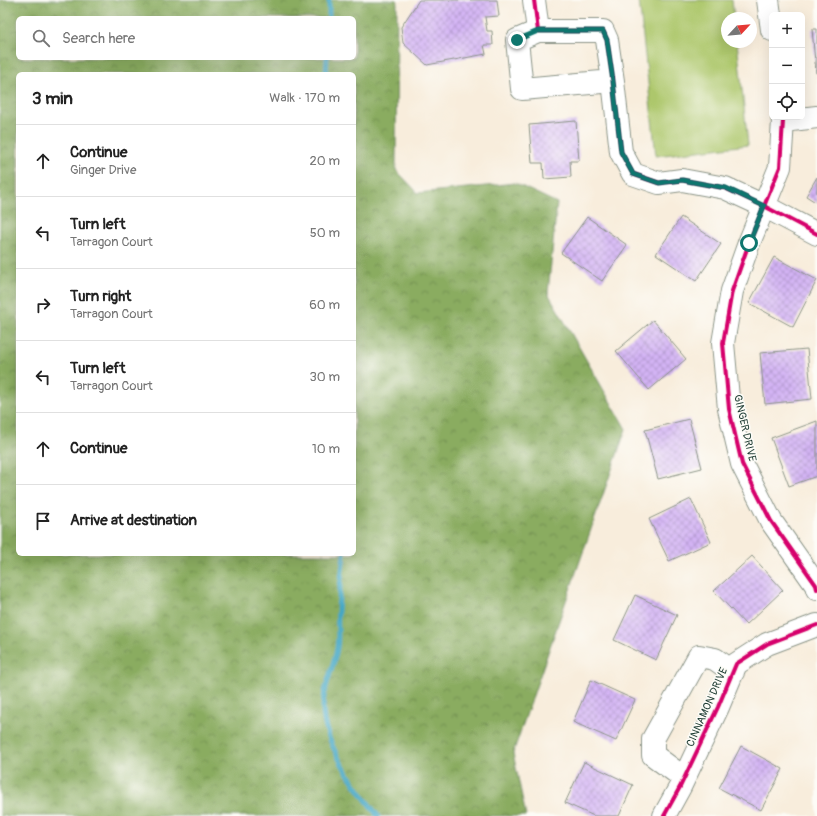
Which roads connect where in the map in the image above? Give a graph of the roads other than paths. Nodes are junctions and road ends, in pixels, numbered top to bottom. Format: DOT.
graph roads {
  1 [pos="534,0"];
  2 [pos="768,0"];
  3 [pos="770,12"];
  4 [pos="538,31"];
  5 [pos="613,81"];
  6 [pos="817,117"];
  7 [pos="805,118"];
  8 [pos="783,120"];
  9 [pos="764,206"];
  10 [pos="817,234"];
  11 [pos="817,589"];
  12 [pos="817,625"];
  13 [pos="733,672"];
  14 [pos="684,778"];
  15 [pos="664,816"];
  1 -- 4 [label="street"];
  2 -- 3 [label="street"];
  4 -- 5 [label="street"];
  4 -- 5 [label="street"];
  5 -- 9 [label="street"];
  6 -- 7 [label="street"];
  8 -- 9 [label="street, GINGER DRIVE"];
  9 -- 10 [label="street"];
  9 -- 11 [label="street, GINGER DRIVE"];
  12 -- 13 [label="street, CINNAMON DRIVE"];
  13 -- 14 [label="street, CINNAMON DRIVE"];
  13 -- 14 [label="street"];
  14 -- 15 [label="street, CINNAMON DRIVE"];
}
